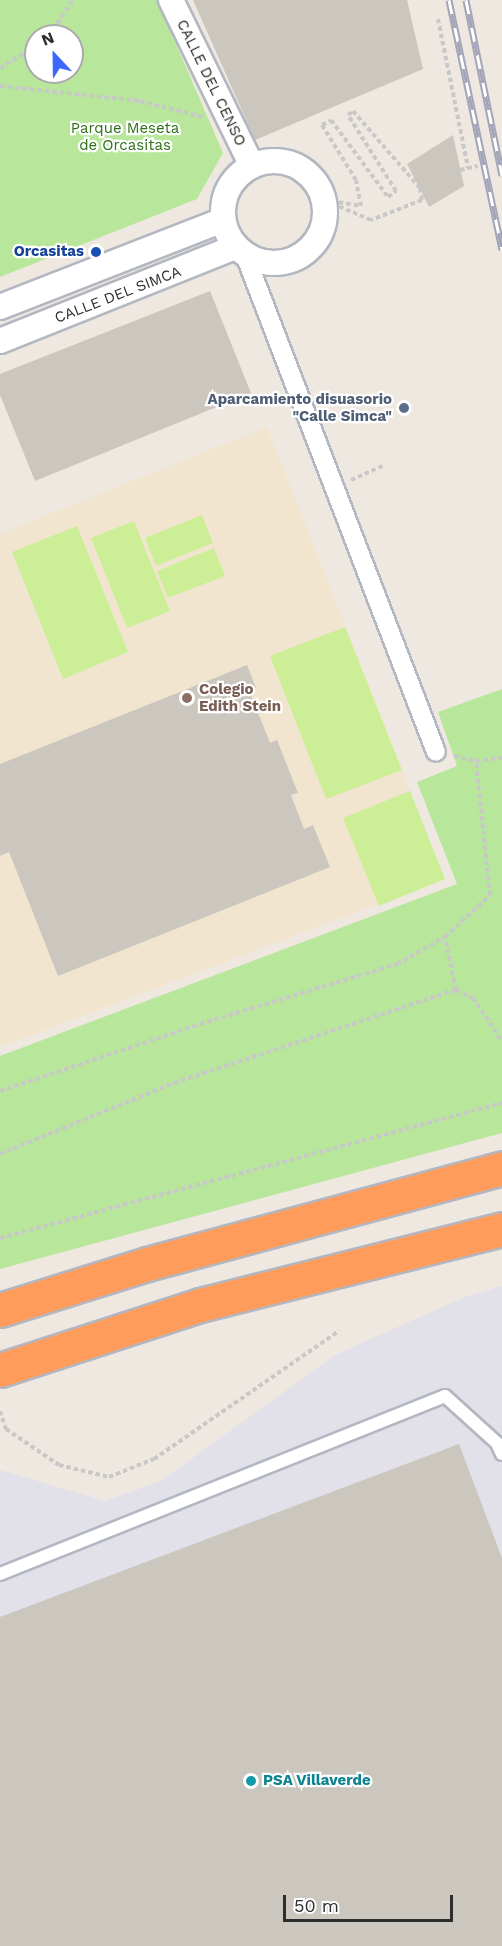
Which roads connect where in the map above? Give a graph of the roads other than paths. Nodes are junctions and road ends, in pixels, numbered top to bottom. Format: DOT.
graph roads {
  1 [pos="171,0"];
  2 [pos="252,166"];
  3 [pos="223,220"];
  4 [pos="240,251"];
  5 [pos="0,307"];
  6 [pos="0,341"];
  7 [pos="436,752"];
  8 [pos="502,1168"];
  9 [pos="502,1229"];
  10 [pos="0,1310"];
  11 [pos="0,1370"];
  12 [pos="502,1454"];
  13 [pos="0,1574"];
  1 -- 2 [label="street, CALLE DEL CENSO"];
  2 -- 3 [label="street"];
  2 -- 4 [label="street"];
  3 -- 4 [label="street"];
  3 -- 5 [label="street"];
  4 -- 6 [label="street, CALLE DEL SIMCA"];
  4 -- 7 [label="street"];
  8 -- 10 [label="highway"];
  9 -- 11 [label="highway"];
  12 -- 13 [label="lane"];
}
